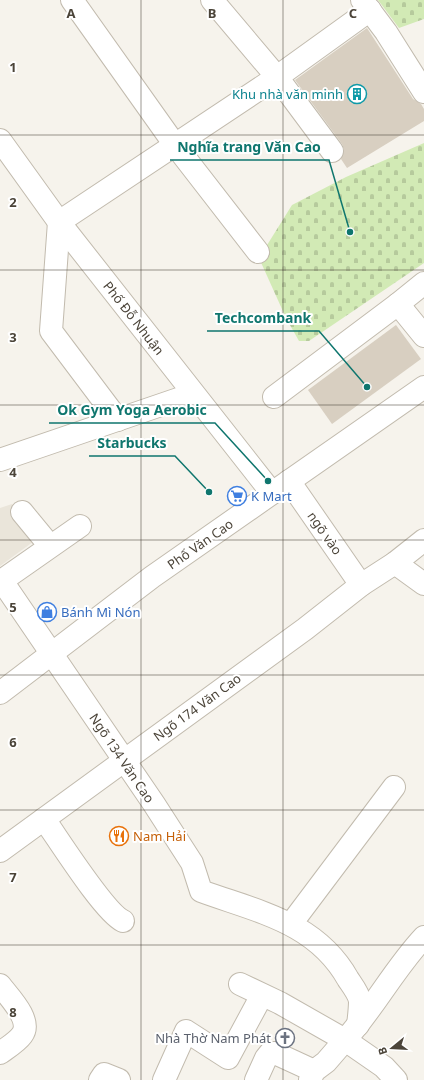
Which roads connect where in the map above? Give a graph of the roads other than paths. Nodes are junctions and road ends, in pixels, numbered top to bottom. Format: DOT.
graph roads {
  1 [pos="72,0"];
  2 [pos="212,0"];
  3 [pos="366,5"];
  4 [pos="277,77"];
  5 [pos="424,92"];
  6 [pos="0,140"];
  7 [pos="175,145"];
  8 [pos="332,151"];
  9 [pos="59,222"];
  10 [pos="258,252"];
  11 [pos="424,283"];
  12 [pos="398,304"];
  13 [pos="424,336"];
  14 [pos="424,387"];
  15 [pos="192,394"];
  16 [pos="274,397"];
  17 [pos="118,420"];
  18 [pos="0,460"];
  19 [pos="281,487"];
  20 [pos="22,512"];
  21 [pos="80,526"];
  22 [pos="424,540"];
  23 [pos="50,546"];
  24 [pos="395,563"];
  25 [pos="1,581"];
  26 [pos="424,584"];
  27 [pos="361,585"];
  28 [pos="53,653"];
  29 [pos="0,693"];
  30 [pos="123,761"];
  31 [pos="394,786"];
  32 [pos="44,819"];
  33 [pos="0,851"];
  34 [pos="123,921"];
  35 [pos="291,924"];
  36 [pos="424,937"];
  37 [pos="240,984"];
  38 [pos="0,985"];
  39 [pos="262,995"];
  40 [pos="352,1032"];
  41 [pos="0,1053"];
  42 [pos="312,1076"];
  43 [pos="100,1080"];
  44 [pos="119,1080"];
  45 [pos="164,1080"];
  46 [pos="256,1080"];
  47 [pos="396,1080"];
  1 -- 7 [label="street"];
  2 -- 4 [label="street"];
  3 -- 4 [label="street"];
  3 -- 5 [label="street"];
  4 -- 7 [label="street"];
  4 -- 8 [label="street"];
  6 -- 9 [label="street, Phố Đỗ Nhuận"];
  7 -- 9 [label="street"];
  7 -- 10 [label="street"];
  9 -- 15 [label="street, Phố Đỗ Nhuận"];
  9 -- 17 [label="street"];
  11 -- 12 [label="street"];
  12 -- 13 [label="street"];
  12 -- 16 [label="street"];
  14 -- 19 [label="street, Phố Văn Cao"];
  15 -- 17 [label="street"];
  15 -- 19 [label="street, Phố Đỗ Nhuận"];
  17 -- 18 [label="street"];
  19 -- 27 [label="street, ngõ vào"];
  19 -- 28 [label="street, Phố Văn Cao"];
  20 -- 23 [label="street"];
  21 -- 23 [label="street"];
  22 -- 24 [label="street, Ngõ 174 Văn Cao"];
  23 -- 25 [label="street"];
  24 -- 26 [label="street"];
  24 -- 27 [label="street, Ngõ 174 Văn Cao"];
  25 -- 28 [label="street, Ngõ 134 Văn Cao"];
  27 -- 30 [label="street, Ngõ 174 Văn Cao"];
  28 -- 29 [label="street, Phố Văn Cao"];
  28 -- 30 [label="street, Ngõ 134 Văn Cao"];
  30 -- 32 [label="street, Ngõ 174 Văn Cao"];
  30 -- 35 [label="street, Ngõ 134 Văn Cao"];
  31 -- 35 [label="street"];
  32 -- 33 [label="street, Ngõ 174 Văn Cao"];
  32 -- 34 [label="street"];
  35 -- 40 [label="street"];
  36 -- 40 [label="street"];
  37 -- 39 [label="street"];
  38 -- 41 [label="street"];
  39 -- 40 [label="street"];
  39 -- 45 [label="street"];
  40 -- 42 [label="street"];
  40 -- 47 [label="street"];
  42 -- 46 [label="street"];
  43 -- 44 [label="street"];
}
